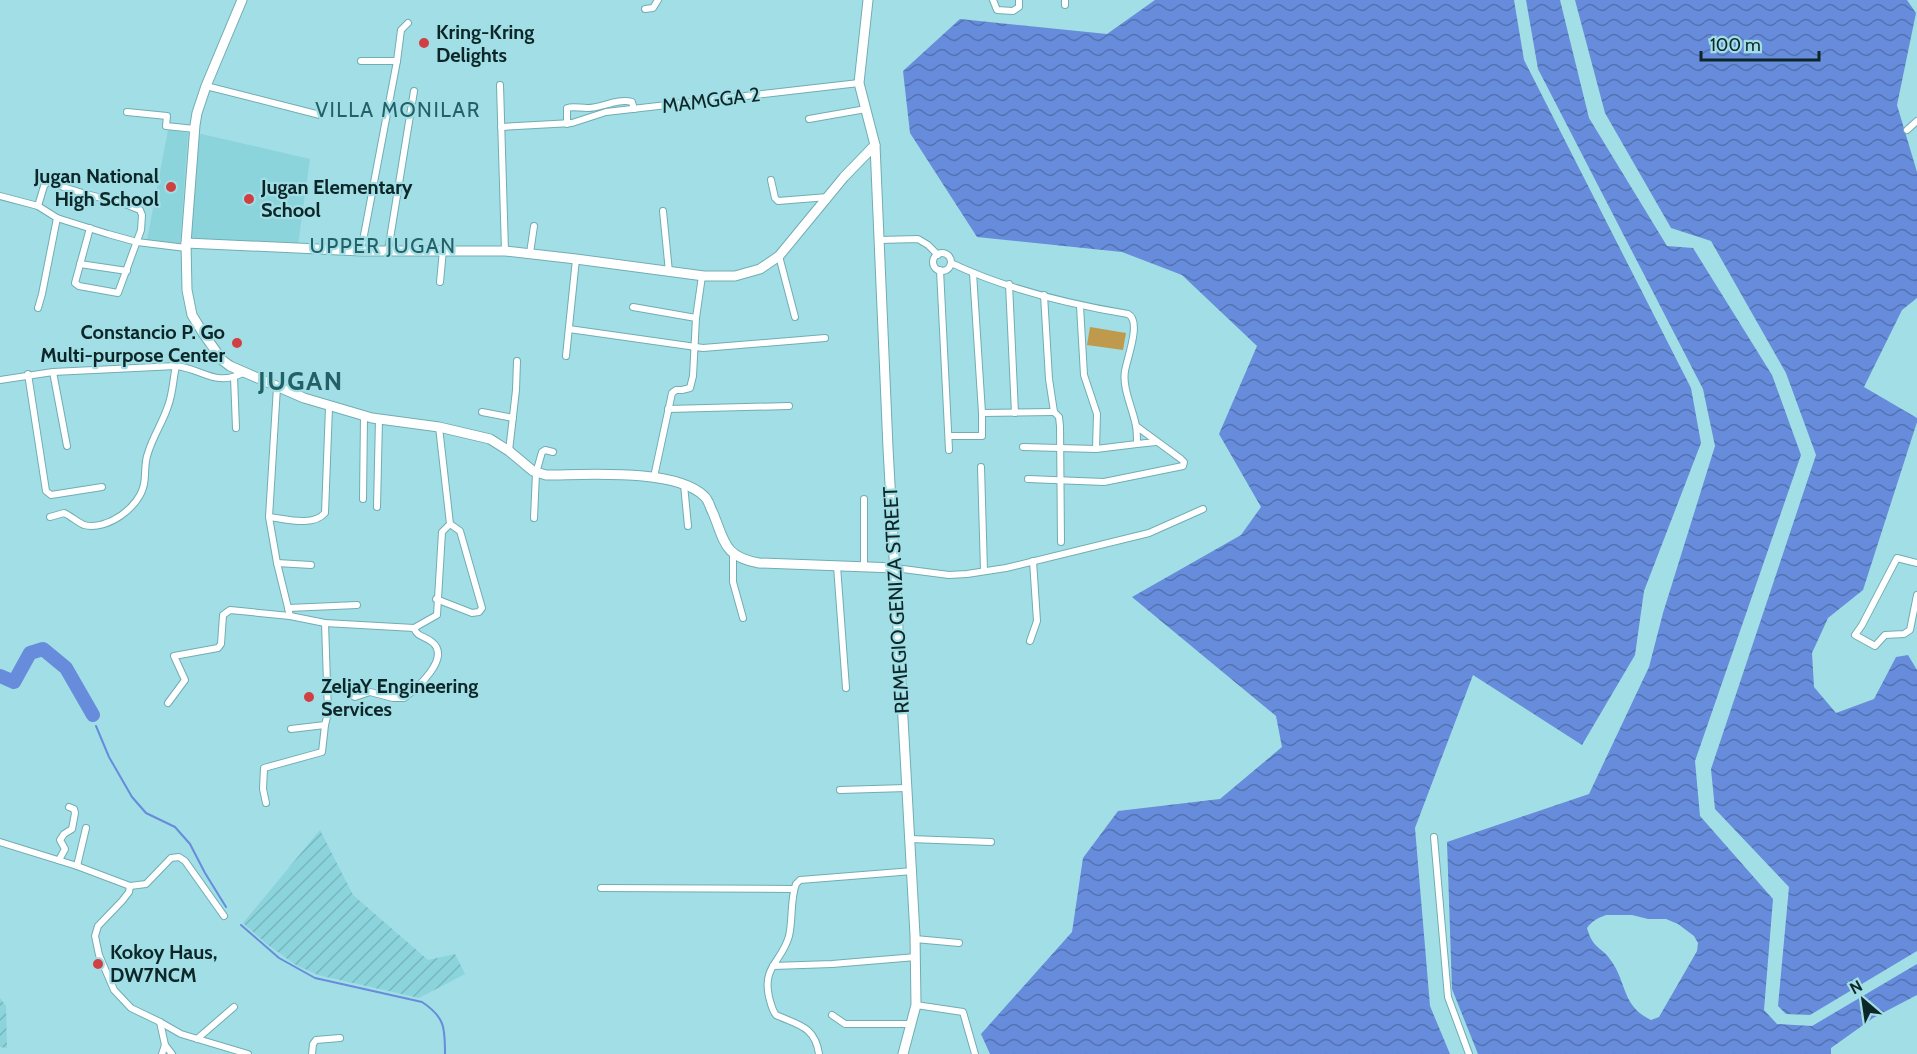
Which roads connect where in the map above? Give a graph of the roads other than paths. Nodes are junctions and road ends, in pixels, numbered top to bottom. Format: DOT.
graph roads {
  1 [pos="242,0"];
  2 [pos="658,0"];
  3 [pos="868,0"];
  4 [pos="993,0"];
  5 [pos="1020,0"];
  6 [pos="645,9"];
  7 [pos="408,23"];
  8 [pos="360,61"];
  9 [pos="397,61"];
  10 [pos="859,83"];
  11 [pos="501,85"];
  12 [pos="206,86"];
  13 [pos="414,91"];
  14 [pos="634,109"];
  15 [pos="866,109"];
  16 [pos="127,112"];
  17 [pos="320,115"];
  18 [pos="809,119"];
  19 [pos="1917,122"];
  20 [pos="567,124"];
  21 [pos="501,127"];
  22 [pos="195,129"];
  23 [pos="1907,130"];
  24 [pos="875,145"];
  25 [pos="771,180"];
  26 [pos="0,195"];
  27 [pos="828,197"];
  28 [pos="38,206"];
  29 [pos="663,211"];
  30 [pos="57,218"];
  31 [pos="534,226"];
  32 [pos="90,228"];
  33 [pos="879,240"];
  34 [pos="137,242"];
  35 [pos="186,246"];
  36 [pos="443,250"];
  37 [pos="360,251"];
  38 [pos="388,251"];
  39 [pos="505,251"];
  40 [pos="530,253"];
  41 [pos="938,255"];
  42 [pos="779,256"];
  43 [pos="576,259"];
  44 [pos="951,263"];
  45 [pos="80,264"];
  46 [pos="940,270"];
  47 [pos="127,272"];
  48 [pos="669,272"];
  49 [pos="973,273"];
  50 [pos="702,276"];
  51 [pos="440,282"];
  52 [pos="1009,284"];
  53 [pos="1044,296"];
  54 [pos="1080,306"];
  55 [pos="633,307"];
  56 [pos="38,308"];
  57 [pos="795,317"];
  58 [pos="696,318"];
  59 [pos="569,329"];
  60 [pos="825,338"];
  61 [pos="694,347"];
  62 [pos="566,356"];
  63 [pos="517,361"];
  64 [pos="176,366"];
  65 [pos="53,372"];
  66 [pos="28,374"];
  67 [pos="238,375"];
  68 [pos="0,380"];
  69 [pos="277,387"];
  70 [pos="789,406"];
  71 [pos="329,407"];
  72 [pos="668,409"];
  73 [pos="482,412"];
  74 [pos="1054,412"];
  75 [pos="982,413"];
  76 [pos="1015,413"];
  77 [pos="364,416"];
  78 [pos="513,418"];
  79 [pos="379,419"];
  80 [pos="1136,426"];
  81 [pos="439,427"];
  82 [pos="236,428"];
  83 [pos="949,436"];
  84 [pos="1156,442"];
  85 [pos="1137,444"];
  86 [pos="67,447"];
  87 [pos="1023,447"];
  88 [pos="1062,447"];
  89 [pos="1096,449"];
  90 [pos="949,450"];
  91 [pos="509,451"];
  92 [pos="553,452"];
  93 [pos="981,467"];
  94 [pos="536,473"];
  95 [pos="654,477"];
  96 [pos="1028,478"];
  97 [pos="1061,479"];
  98 [pos="684,485"];
  99 [pos="102,487"];
  100 [pos="363,499"];
  101 [pos="864,499"];
  102 [pos="377,507"];
  103 [pos="1203,509"];
  104 [pos="50,517"];
  105 [pos="269,517"];
  106 [pos="534,518"];
  107 [pos="450,524"];
  108 [pos="688,526"];
  109 [pos="1061,542"];
  110 [pos="733,554"];
  111 [pos="1033,561"];
  112 [pos="278,563"];
  113 [pos="1917,563"];
  114 [pos="311,565"];
  115 [pos="837,566"];
  116 [pos="864,566"];
  117 [pos="895,568"];
  118 [pos="984,571"];
  119 [pos="1917,595"];
  120 [pos="436,599"];
  121 [pos="357,605"];
  122 [pos="288,608"];
  123 [pos="290,616"];
  124 [pos="743,618"];
  125 [pos="325,623"];
  126 [pos="414,628"];
  127 [pos="1030,641"];
  128 [pos="846,688"];
  129 [pos="327,689"];
  130 [pos="168,703"];
  131 [pos="325,725"];
  132 [pos="291,729"];
  133 [pos="906,788"];
  134 [pos="840,790"];
  135 [pos="266,803"];
  136 [pos="69,807"];
  137 [pos="86,828"];
  138 [pos="1434,837"];
  139 [pos="910,839"];
  140 [pos="0,842"];
  141 [pos="991,842"];
  142 [pos="59,860"];
  143 [pos="77,866"];
  144 [pos="913,871"];
  145 [pos="130,886"];
  146 [pos="601,888"];
  147 [pos="794,889"];
  148 [pos="224,916"];
  149 [pos="915,939"];
  150 [pos="958,943"];
  151 [pos="916,957"];
  152 [pos="773,966"];
  153 [pos="916,1005"];
  154 [pos="234,1007"];
  155 [pos="832,1015"];
  156 [pos="160,1022"];
  157 [pos="912,1024"];
  158 [pos="340,1038"];
  159 [pos="196,1039"];
  160 [pos="165,1045"];
  161 [pos="162,1054"];
  162 [pos="172,1054"];
  163 [pos="248,1054"];
  164 [pos="312,1054"];
  165 [pos="819,1054"];
  166 [pos="903,1054"];
  167 [pos="975,1054"];
  168 [pos="1469,1054"];
  1 -- 12 [label="street"];
  2 -- 6 [label="street"];
  3 -- 10 [label="street"];
  4 -- 5 [label="street"];
  7 -- 9 [label="street"];
  8 -- 9 [label="street"];
  9 -- 37 [label="street"];
  10 -- 14 [label="street, MAMGGA 2"];
  10 -- 15 [label="street"];
  11 -- 21 [label="street"];
  12 -- 17 [label="street"];
  12 -- 22 [label="street"];
  13 -- 38 [label="street"];
  14 -- 20 [label="street, MAMGGA 2"];
  14 -- 20 [label="street"];
  15 -- 18 [label="street"];
  15 -- 24 [label="street"];
  16 -- 22 [label="street"];
  19 -- 23 [label="street"];
  20 -- 21 [label="street, MAMGGA 2"];
  21 -- 39 [label="street"];
  22 -- 35 [label="street"];
  24 -- 27 [label="street"];
  24 -- 33 [label="street, REMEGIO GENIZA STREET"];
  25 -- 27 [label="street"];
  26 -- 28 [label="street"];
  27 -- 42 [label="street"];
  28 -- 30 [label="street"];
  28 -- 34 [label="street"];
  29 -- 48 [label="street"];
  30 -- 32 [label="street"];
  30 -- 56 [label="street"];
  31 -- 40 [label="street"];
  32 -- 34 [label="street"];
  32 -- 45 [label="street"];
  33 -- 41 [label="street"];
  33 -- 117 [label="street, REMEGIO GENIZA STREET"];
  34 -- 35 [label="street"];
  34 -- 47 [label="street"];
  35 -- 37 [label="street"];
  35 -- 67 [label="street"];
  36 -- 38 [label="street"];
  36 -- 39 [label="street"];
  36 -- 51 [label="street"];
  37 -- 38 [label="street"];
  39 -- 40 [label="street"];
  40 -- 43 [label="street"];
  41 -- 44 [label="street"];
  41 -- 46 [label="street"];
  42 -- 50 [label="street"];
  42 -- 57 [label="street"];
  43 -- 48 [label="street"];
  43 -- 59 [label="street"];
  44 -- 46 [label="street"];
  44 -- 49 [label="street"];
  45 -- 47 [label="street"];
  45 -- 47 [label="street"];
  46 -- 83 [label="street"];
  48 -- 50 [label="street"];
  49 -- 52 [label="street"];
  49 -- 75 [label="street"];
  50 -- 58 [label="street"];
  52 -- 53 [label="street"];
  52 -- 76 [label="street"];
  53 -- 54 [label="street"];
  53 -- 74 [label="street"];
  54 -- 80 [label="street"];
  54 -- 89 [label="street"];
  55 -- 58 [label="street"];
  58 -- 61 [label="street"];
  59 -- 61 [label="street"];
  59 -- 62 [label="street"];
  60 -- 61 [label="street"];
  61 -- 72 [label="street"];
  63 -- 78 [label="street"];
  64 -- 65 [label="street"];
  64 -- 67 [label="street"];
  64 -- 104 [label="street"];
  65 -- 66 [label="street"];
  65 -- 86 [label="street"];
  66 -- 68 [label="street"];
  66 -- 99 [label="street"];
  67 -- 69 [label="street"];
  67 -- 82 [label="street"];
  69 -- 71 [label="street"];
  69 -- 105 [label="street"];
  70 -- 72 [label="street"];
  71 -- 77 [label="street"];
  71 -- 105 [label="street"];
  72 -- 95 [label="street"];
  73 -- 78 [label="street"];
  74 -- 76 [label="street"];
  74 -- 88 [label="street"];
  75 -- 76 [label="street"];
  75 -- 83 [label="street"];
  77 -- 79 [label="street"];
  77 -- 100 [label="street"];
  78 -- 91 [label="street"];
  79 -- 81 [label="street"];
  79 -- 102 [label="street"];
  80 -- 84 [label="street"];
  80 -- 85 [label="street"];
  81 -- 91 [label="street"];
  81 -- 107 [label="street"];
  83 -- 90 [label="street"];
  84 -- 85 [label="street"];
  84 -- 97 [label="street"];
  85 -- 89 [label="street"];
  87 -- 88 [label="street"];
  88 -- 89 [label="street"];
  88 -- 97 [label="street"];
  91 -- 94 [label="street"];
  92 -- 94 [label="street"];
  93 -- 118 [label="street"];
  94 -- 95 [label="street"];
  94 -- 106 [label="street"];
  95 -- 98 [label="street"];
  96 -- 97 [label="street"];
  97 -- 109 [label="street"];
  98 -- 108 [label="street"];
  98 -- 110 [label="street"];
  101 -- 116 [label="street"];
  103 -- 111 [label="street"];
  105 -- 112 [label="street"];
  107 -- 120 [label="street"];
  107 -- 120 [label="street"];
  110 -- 115 [label="street"];
  110 -- 124 [label="street"];
  111 -- 118 [label="street"];
  111 -- 127 [label="street"];
  112 -- 114 [label="street"];
  112 -- 122 [label="street"];
  113 -- 119 [label="street"];
  115 -- 116 [label="street"];
  115 -- 128 [label="street"];
  116 -- 117 [label="street"];
  117 -- 118 [label="street"];
  117 -- 133 [label="street, REMEGIO GENIZA STREET"];
  120 -- 126 [label="street"];
  121 -- 122 [label="street"];
  122 -- 123 [label="street"];
  123 -- 125 [label="street"];
  123 -- 130 [label="street"];
  125 -- 126 [label="street"];
  125 -- 129 [label="street"];
  126 -- 129 [label="street"];
  129 -- 131 [label="street"];
  131 -- 132 [label="street"];
  131 -- 135 [label="street"];
  133 -- 134 [label="street"];
  133 -- 139 [label="street, REMEGIO GENIZA STREET"];
  136 -- 142 [label="street"];
  137 -- 143 [label="street"];
  138 -- 168 [label="street"];
  139 -- 141 [label="street"];
  139 -- 144 [label="street, REMEGIO GENIZA STREET"];
  140 -- 142 [label="street"];
  142 -- 143 [label="street"];
  143 -- 145 [label="street"];
  144 -- 147 [label="street"];
  144 -- 149 [label="street, REMEGIO GENIZA STREET"];
  145 -- 148 [label="street"];
  145 -- 156 [label="street"];
  146 -- 147 [label="street"];
  147 -- 152 [label="street"];
  149 -- 150 [label="street"];
  149 -- 151 [label="street, REMEGIO GENIZA STREET"];
  151 -- 152 [label="street"];
  151 -- 153 [label="street, REMEGIO GENIZA STREET"];
  152 -- 165 [label="street"];
  153 -- 157 [label="street, REMEGIO GENIZA STREET"];
  153 -- 167 [label="street"];
  154 -- 159 [label="street"];
  155 -- 157 [label="street"];
  156 -- 159 [label="street"];
  156 -- 160 [label="street"];
  157 -- 166 [label="street, REMEGIO GENIZA STREET"];
  158 -- 164 [label="street"];
  159 -- 163 [label="street"];
  160 -- 161 [label="street"];
  160 -- 162 [label="street"];
}
